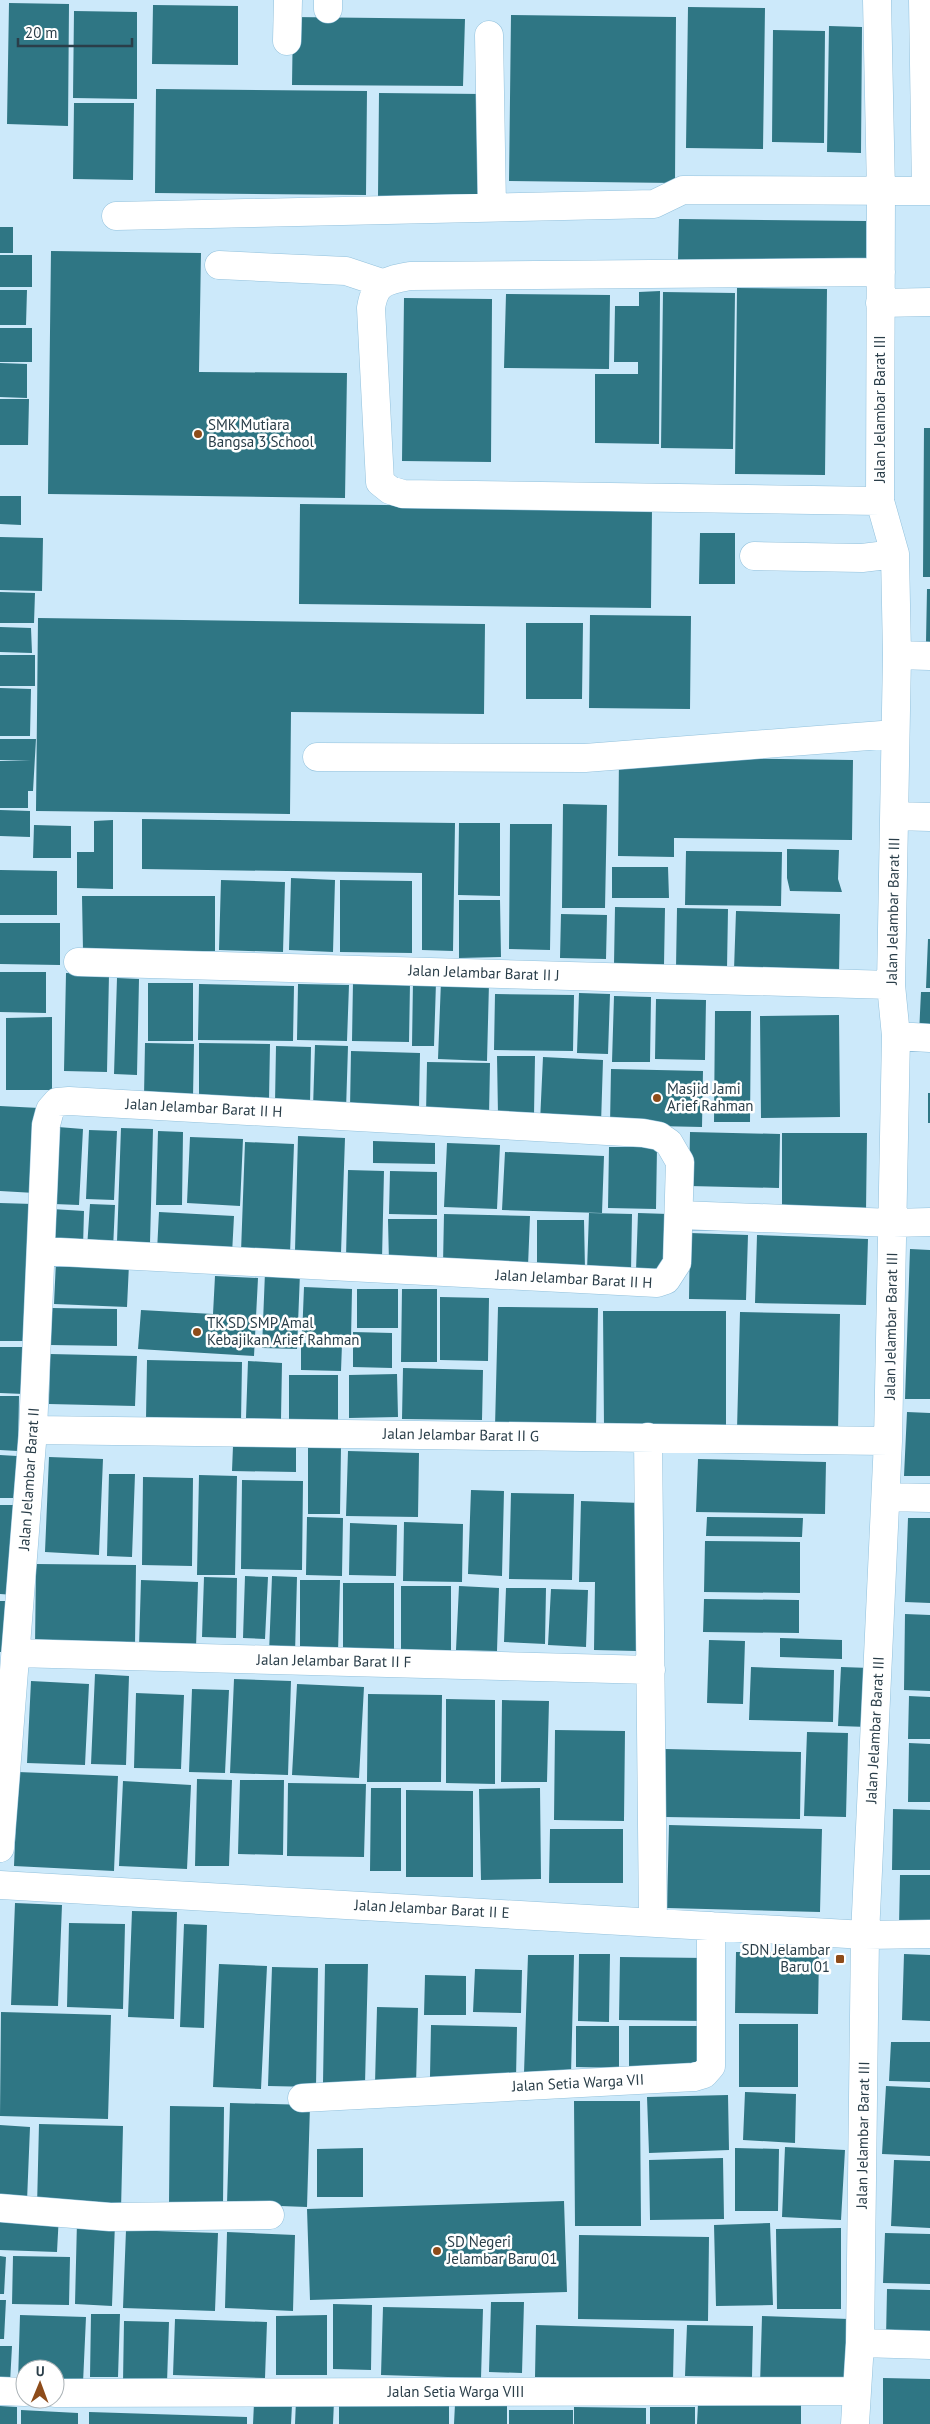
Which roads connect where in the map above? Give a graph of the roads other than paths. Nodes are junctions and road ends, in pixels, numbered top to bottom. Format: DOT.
graph roads {
  1 [pos="288,0"];
  2 [pos="878,0"];
  3 [pos="923,0"];
  4 [pos="489,35"];
  5 [pos="287,41"];
  6 [pos="881,191"];
  7 [pos="928,191"];
  8 [pos="492,207"];
  9 [pos="116,216"];
  10 [pos="219,266"];
  11 [pos="881,272"];
  12 [pos="382,284"];
  13 [pos="930,302"];
  14 [pos="880,303"];
  15 [pos="880,501"];
  16 [pos="895,554"];
  17 [pos="754,556"];
  18 [pos="897,655"];
  19 [pos="930,656"];
  20 [pos="895,734"];
  21 [pos="317,757"];
  22 [pos="895,816"];
  23 [pos="930,817"];
  24 [pos="78,962"];
  25 [pos="891,985"];
  26 [pos="896,1036"];
  27 [pos="930,1038"];
  28 [pos="50,1110"];
  29 [pos="680,1215"];
  30 [pos="930,1222"];
  31 [pos="893,1223"];
  32 [pos="41,1251"];
  33 [pos="33,1430"];
  34 [pos="648,1437"];
  35 [pos="888,1441"];
  36 [pos="886,1497"];
  37 [pos="930,1498"];
  38 [pos="16,1653"];
  39 [pos="651,1670"];
  40 [pos="0,1848"];
  41 [pos="0,1885"];
  42 [pos="653,1922"];
  43 [pos="710,1926"];
  44 [pos="930,1934"];
  45 [pos="865,1935"];
  46 [pos="302,2098"];
  47 [pos="0,2208"];
  48 [pos="270,2215"];
  49 [pos="860,2343"];
  50 [pos="930,2345"];
  51 [pos="0,2391"];
  52 [pos="857,2391"];
  53 [pos="15,2392"];
  54 [pos="65,2393"];
  55 [pos="855,2424"];
  1 -- 5 [label="street"];
  2 -- 6 [label="street, Jalan Jelambar Barat III"];
  3 -- 7 [label="street"];
  4 -- 8 [label="street"];
  6 -- 7 [label="street"];
  6 -- 8 [label="street"];
  6 -- 11 [label="street, Jalan Jelambar Barat III"];
  8 -- 9 [label="street"];
  10 -- 12 [label="street"];
  11 -- 12 [label="street"];
  11 -- 14 [label="street, Jalan Jelambar Barat III"];
  12 -- 15 [label="street"];
  13 -- 14 [label="street"];
  14 -- 15 [label="street, Jalan Jelambar Barat III"];
  15 -- 16 [label="street, Jalan Jelambar Barat III"];
  16 -- 17 [label="street"];
  16 -- 18 [label="street, Jalan Jelambar Barat III"];
  18 -- 19 [label="street"];
  18 -- 20 [label="street, Jalan Jelambar Barat III"];
  20 -- 21 [label="street"];
  20 -- 22 [label="street, Jalan Jelambar Barat III"];
  22 -- 23 [label="street, Jalan Jelambar Barat III"];
  22 -- 25 [label="street, Jalan Jelambar Barat III"];
  24 -- 25 [label="street, Jalan Jelambar Barat II J"];
  25 -- 26 [label="street, Jalan Jelambar Barat III"];
  26 -- 27 [label="street"];
  26 -- 31 [label="street, Jalan Jelambar Barat III"];
  28 -- 29 [label="street, Jalan Jelambar Barat II H"];
  28 -- 32 [label="street, Jalan Jelambar Barat II"];
  29 -- 31 [label="street"];
  29 -- 32 [label="street, Jalan Jelambar Barat II H"];
  30 -- 31 [label="street"];
  31 -- 35 [label="street, Jalan Jelambar Barat III"];
  32 -- 33 [label="street, Jalan Jelambar Barat II"];
  33 -- 34 [label="street, Jalan Jelambar Barat II G"];
  33 -- 38 [label="street, Jalan Jelambar Barat II"];
  34 -- 35 [label="street, Jalan Jelambar Barat II G"];
  34 -- 39 [label="street"];
  35 -- 36 [label="street, Jalan Jelambar Barat III"];
  36 -- 37 [label="street"];
  36 -- 45 [label="street, Jalan Jelambar Barat III"];
  38 -- 39 [label="street, Jalan Jelambar Barat II F"];
  38 -- 40 [label="street, Jalan Jelambar Barat II"];
  39 -- 42 [label="street"];
  41 -- 42 [label="street, Jalan Jelambar Barat II E"];
  42 -- 43 [label="street, Jalan Jelambar Barat II E"];
  43 -- 45 [label="street, Jalan Jelambar Barat II E"];
  43 -- 46 [label="street, Jalan Setia Warga VII"];
  44 -- 45 [label="street, Jalan Jelambar Barat II E"];
  45 -- 49 [label="street, Jalan Jelambar Barat III"];
  47 -- 48 [label="street"];
  49 -- 50 [label="street"];
  49 -- 52 [label="street, Jalan Jelambar Barat III"];
  51 -- 53 [label="street"];
  52 -- 54 [label="street, Jalan Setia Warga VIII"];
  52 -- 55 [label="street, Jalan Jelambar Barat III"];
}
